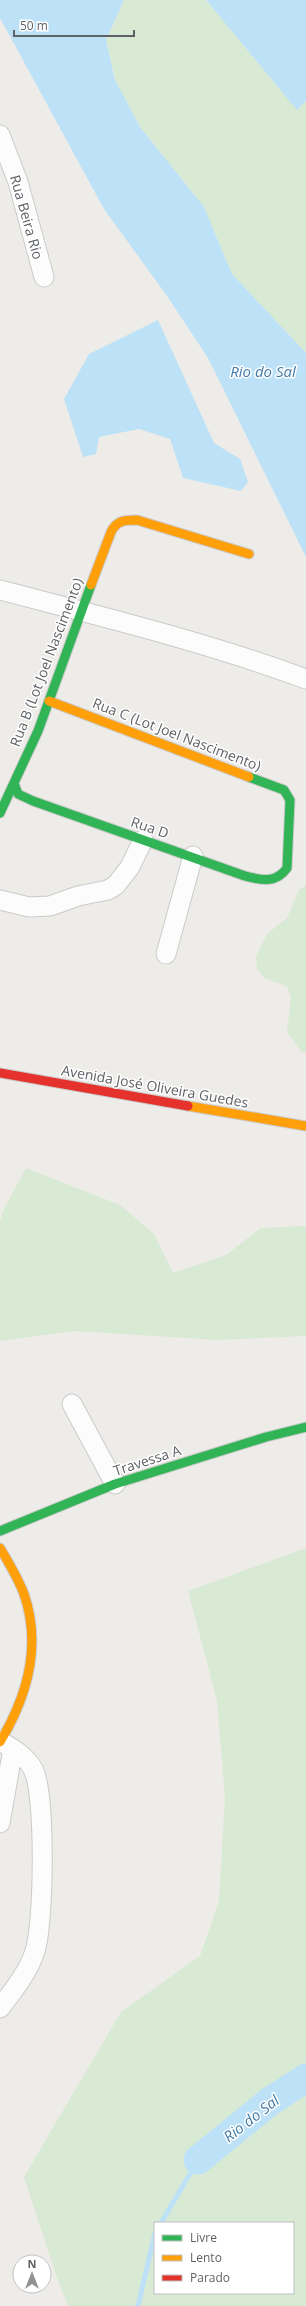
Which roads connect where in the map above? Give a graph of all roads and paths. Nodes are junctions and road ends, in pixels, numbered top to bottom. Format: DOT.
graph roads {
  1 [pos="0,135"];
  2 [pos="44,277"];
  3 [pos="249,554"];
  4 [pos="0,590"];
  5 [pos="80,611"];
  6 [pos="306,678"];
  7 [pos="49,701"];
  8 [pos="15,786"];
  9 [pos="0,812"];
  10 [pos="142,840"];
  11 [pos="193,856"];
  12 [pos="282,877"];
  13 [pos="0,900"];
  14 [pos="166,954"];
  15 [pos="0,1073"];
  16 [pos="306,1126"];
  17 [pos="72,1404"];
  18 [pos="306,1427"];
  19 [pos="115,1484"];
  20 [pos="0,1532"];
  21 [pos="0,1548"];
  22 [pos="4,1744"];
  23 [pos="0,1823"];
  24 [pos="0,2008"];
  1 -- 2 [label="street, Rua Beira Rio"];
  3 -- 5 [label="street, Rua B (Lot Joel Nascimento)"];
  4 -- 5 [label="street"];
  5 -- 6 [label="street"];
  5 -- 7 [label="street, Rua B (Lot Joel Nascimento)"];
  7 -- 8 [label="street, Rua B (Lot Joel Nascimento)"];
  7 -- 12 [label="street, Rua C (Lot Joel Nascimento)"];
  8 -- 9 [label="street, Rua B (Lot Joel Nascimento)"];
  8 -- 10 [label="street, Rua D"];
  10 -- 11 [label="street, Rua D"];
  10 -- 13 [label="street"];
  11 -- 12 [label="street, Rua D"];
  11 -- 14 [label="street"];
  15 -- 16 [label="street, Avenida José Oliveira Guedes"];
  17 -- 19 [label="street"];
  18 -- 19 [label="street, Travessa A"];
  19 -- 20 [label="street, Travessa A"];
  21 -- 22 [label="street"];
  22 -- 23 [label="street"];
  22 -- 24 [label="street"];
}
